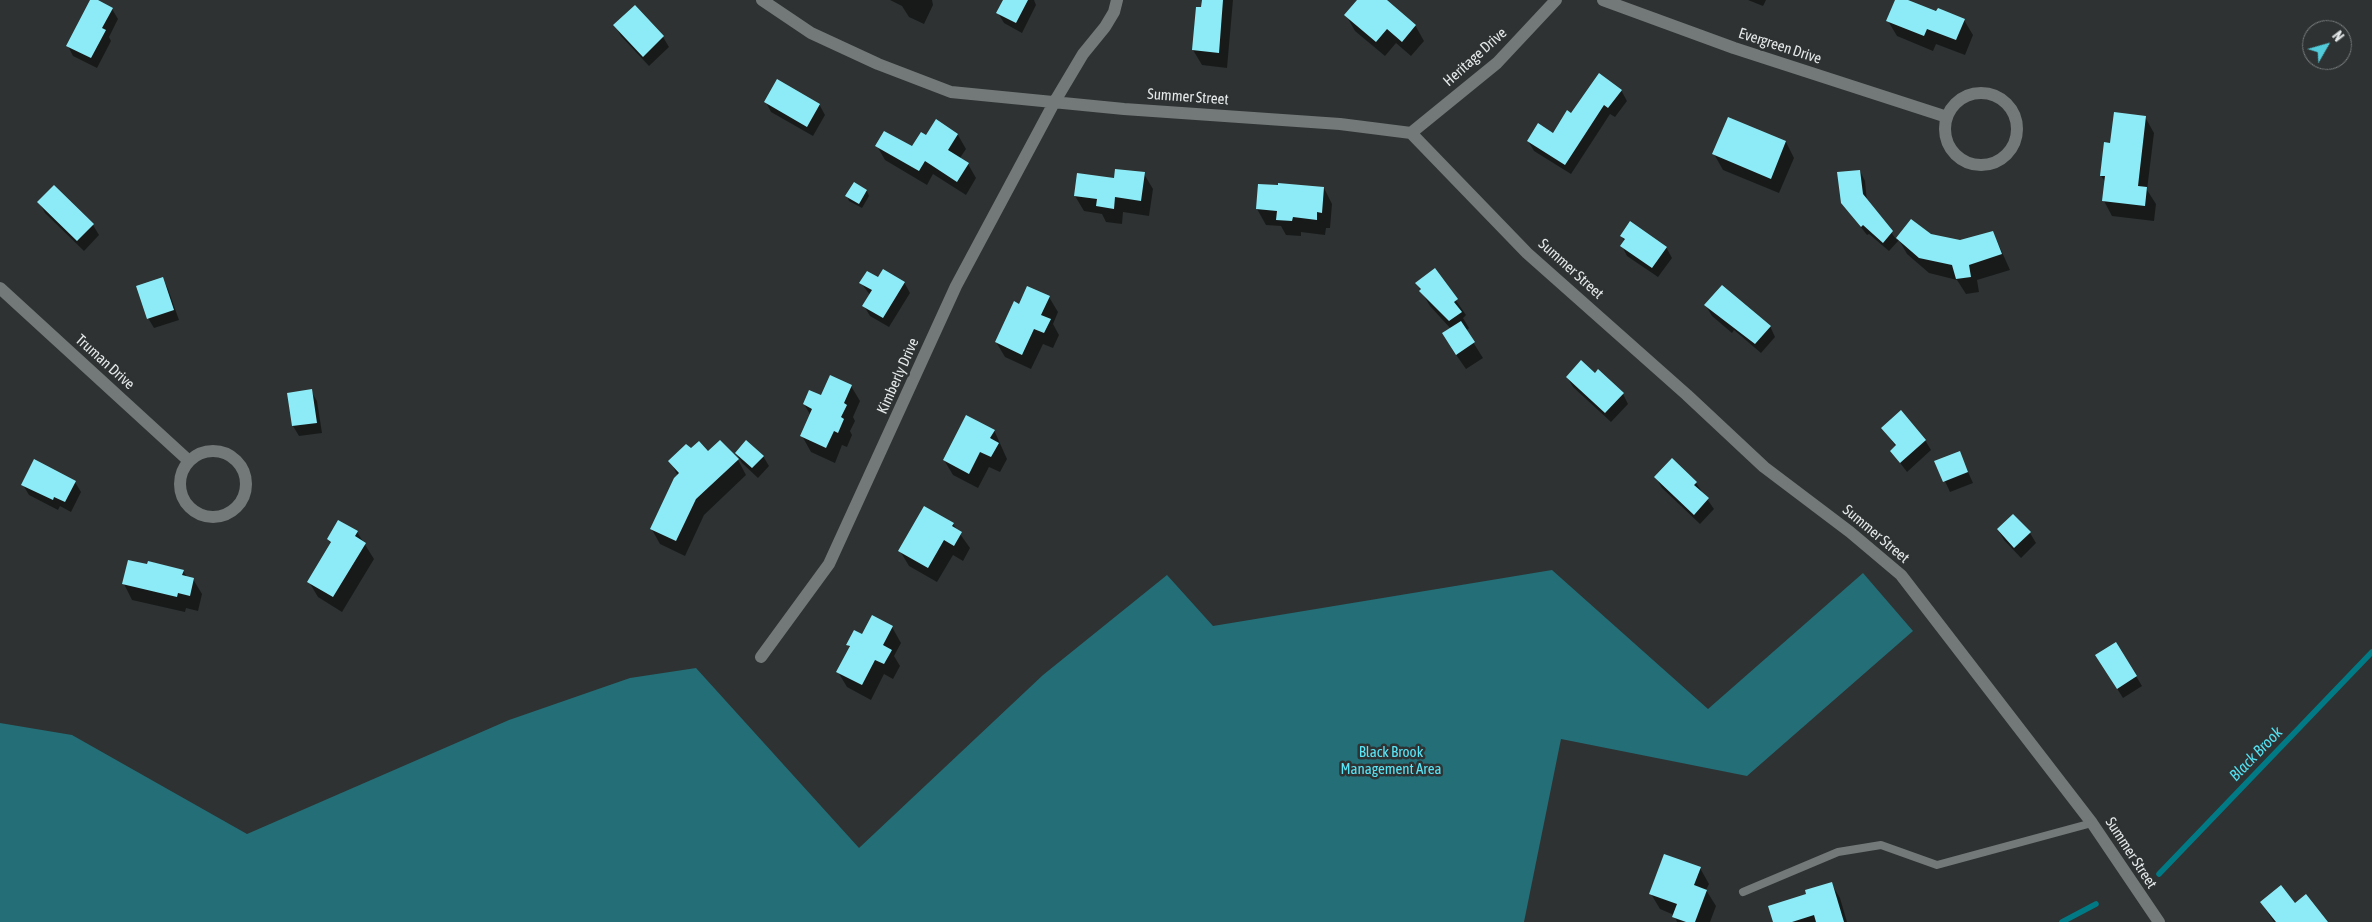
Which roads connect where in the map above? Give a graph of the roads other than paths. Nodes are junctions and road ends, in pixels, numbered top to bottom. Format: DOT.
graph roads {
  1 [pos="762,0"];
  2 [pos="1117,0"];
  3 [pos="1556,0"];
  4 [pos="1604,0"];
  5 [pos="1055,101"];
  6 [pos="1947,118"];
  7 [pos="1411,133"];
  8 [pos="0,288"];
  9 [pos="189,461"];
  10 [pos="760,657"];
  11 [pos="2092,823"];
  12 [pos="1743,892"];
  13 [pos="2159,922"];
  1 -- 5 [label="street, Summer Street"];
  2 -- 5 [label="street"];
  3 -- 7 [label="street, Heritage Drive"];
  4 -- 6 [label="street, Evergreen Drive"];
  5 -- 7 [label="street, Summer Street"];
  5 -- 10 [label="street, Kimberly Drive"];
  6 -- 6 [label="street"];
  7 -- 11 [label="street, Summer Street"];
  8 -- 9 [label="street, Truman Drive"];
  9 -- 9 [label="street"];
  11 -- 12 [label="lane"];
  11 -- 13 [label="street, Summer Street"];
}
